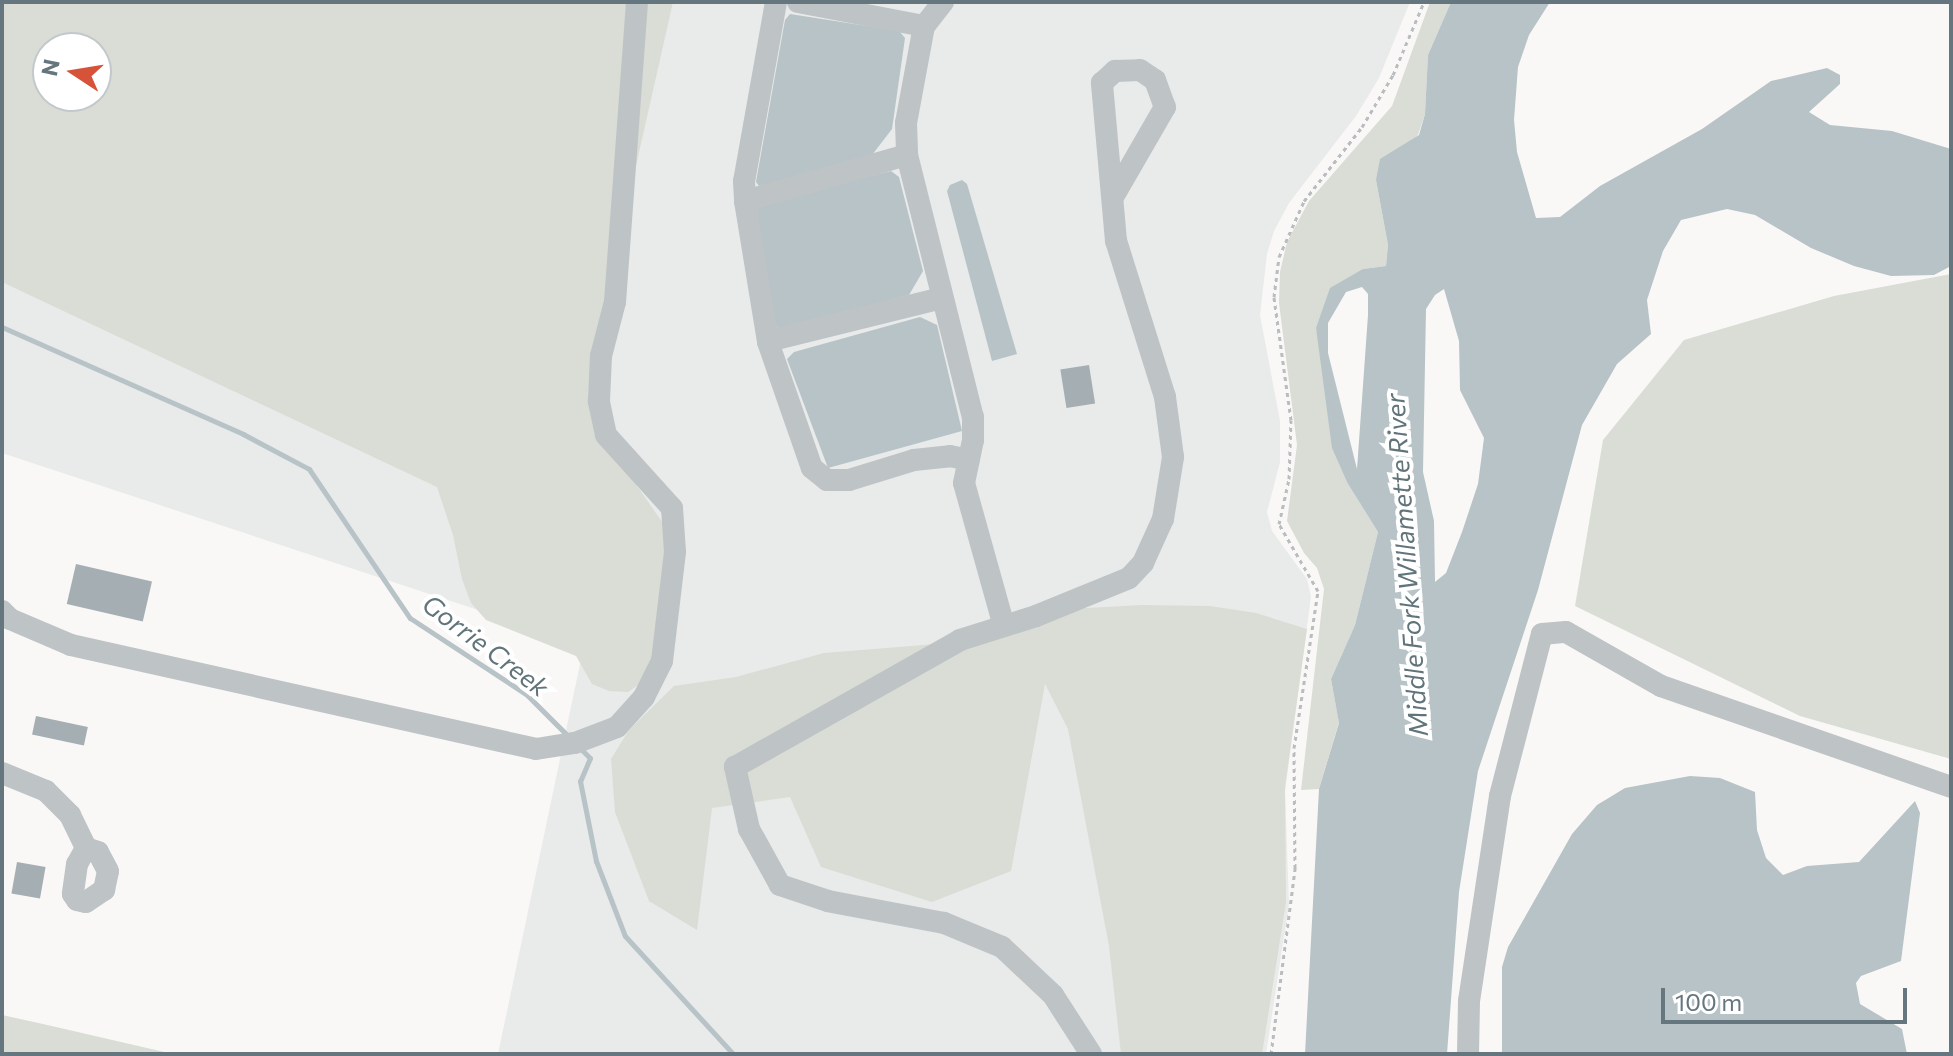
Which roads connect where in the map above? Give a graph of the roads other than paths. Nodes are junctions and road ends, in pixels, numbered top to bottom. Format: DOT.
graph roads {
  1 [pos="637,2"];
  2 [pos="776,2"];
  3 [pos="798,2"];
  4 [pos="943,2"];
  5 [pos="924,26"];
  6 [pos="907,155"];
  7 [pos="1113,197"];
  8 [pos="745,201"];
  9 [pos="942,298"];
  10 [pos="768,341"];
  11 [pos="969,460"];
  12 [pos="2,611"];
  13 [pos="1004,626"];
  14 [pos="2,773"];
  15 [pos="1951,787"];
  16 [pos="86,848"];
  17 [pos="1091,1054"];
  18 [pos="1468,1054"];
  1 -- 12 [label="lane"];
  2 -- 8 [label="lane"];
  3 -- 5 [label="lane"];
  4 -- 5 [label="lane"];
  5 -- 6 [label="lane"];
  6 -- 8 [label="lane"];
  6 -- 9 [label="lane"];
  7 -- 7 [label="lane"];
  7 -- 13 [label="lane"];
  8 -- 10 [label="lane"];
  9 -- 10 [label="lane"];
  9 -- 11 [label="lane"];
  10 -- 11 [label="lane"];
  11 -- 13 [label="lane"];
  13 -- 17 [label="lane"];
  14 -- 16 [label="lane"];
  15 -- 18 [label="lane"];
}
